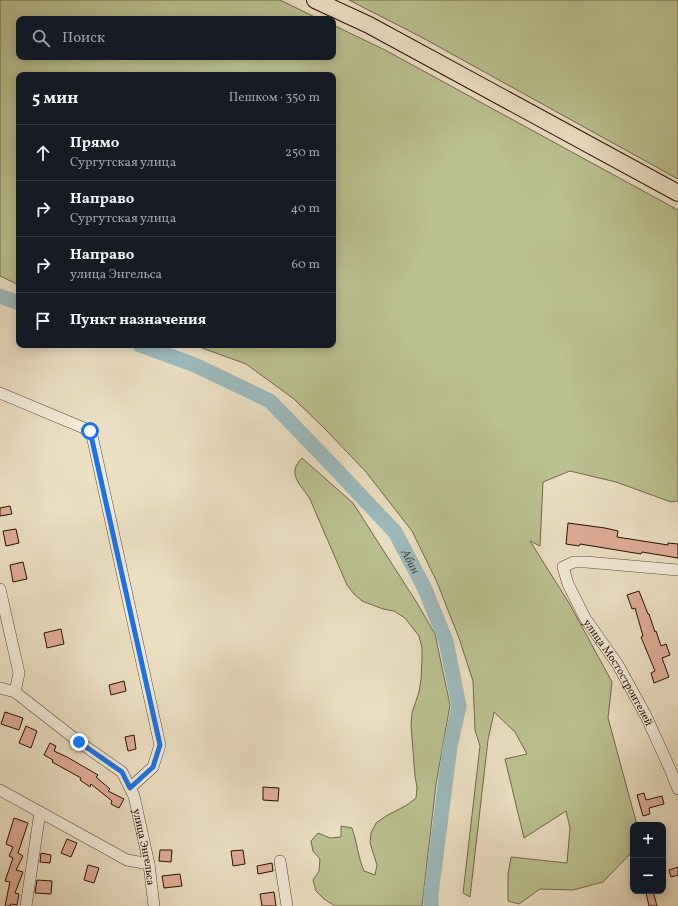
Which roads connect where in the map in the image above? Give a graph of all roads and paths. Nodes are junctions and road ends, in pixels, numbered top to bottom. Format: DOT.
graph roads {
  1 [pos="315,0"];
  2 [pos="678,193"];
  3 [pos="0,393"];
  4 [pos="678,570"];
  5 [pos="0,589"];
  6 [pos="0,688"];
  7 [pos="15,692"];
  8 [pos="130,788"];
  9 [pos="678,789"];
  10 [pos="0,790"];
  11 [pos="40,812"];
  12 [pos="280,861"];
  13 [pos="148,864"];
  14 [pos="26,906"];
  15 [pos="154,906"];
  16 [pos="287,906"];
  1 -- 2 [label="highway"];
  3 -- 8 [label="street"];
  4 -- 9 [label="street, улица Мостостроителей"];
  5 -- 7 [label="street"];
  6 -- 7 [label="street, улица Энгельса"];
  7 -- 8 [label="street, улица Энгельса"];
  8 -- 13 [label="street, улица Энгельса"];
  10 -- 11 [label="street"];
  11 -- 13 [label="street"];
  11 -- 14 [label="street"];
  12 -- 16 [label="street"];
  13 -- 15 [label="street, улица Энгельса"];
}
